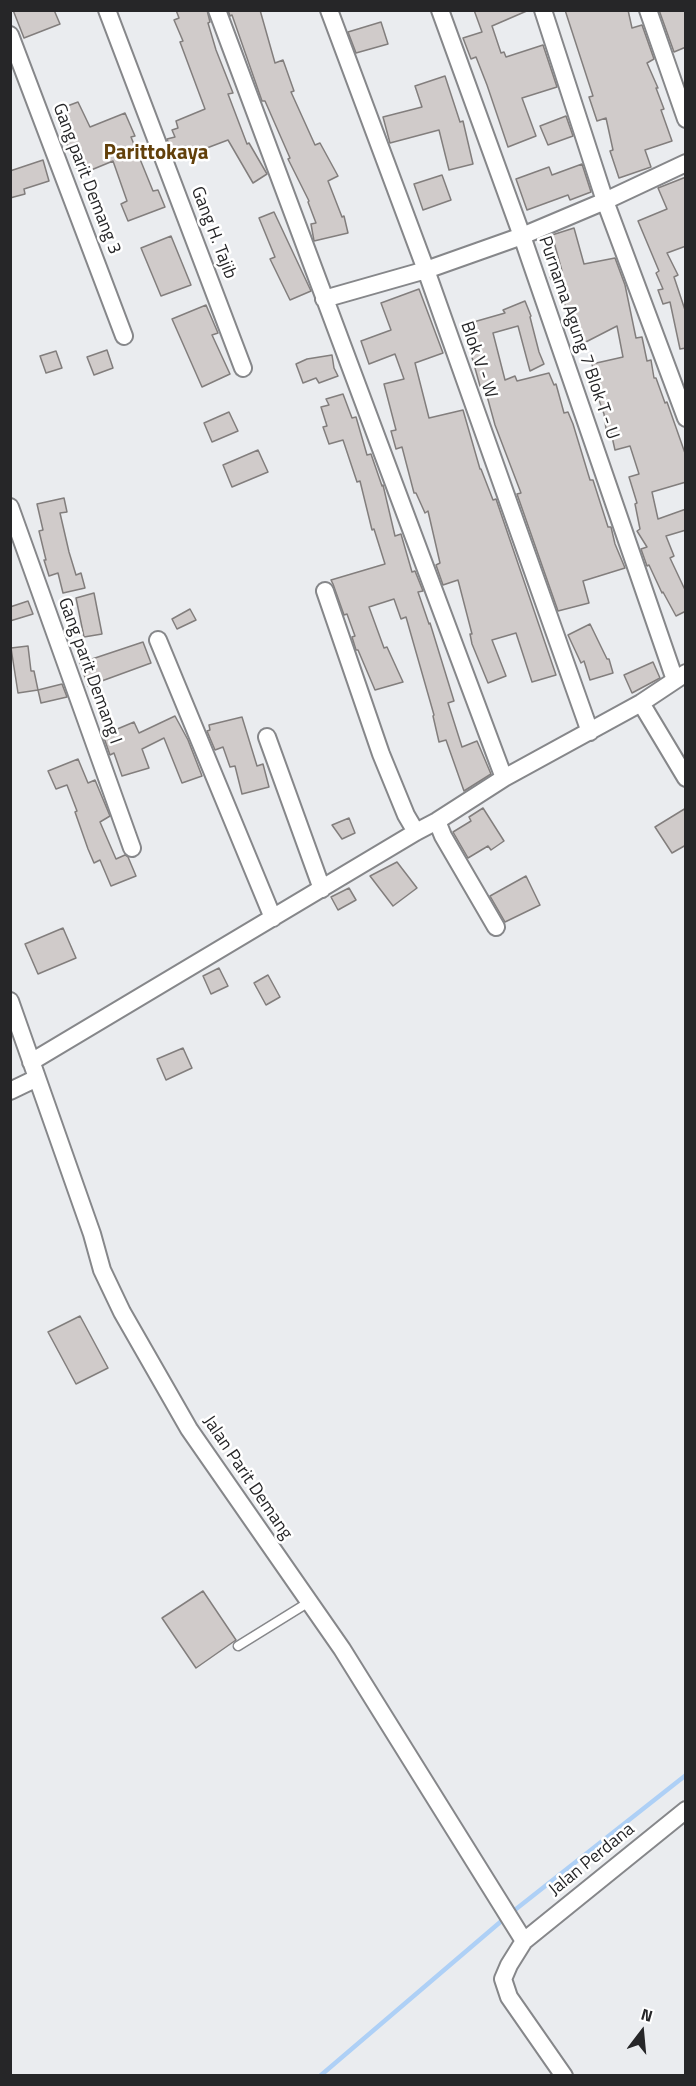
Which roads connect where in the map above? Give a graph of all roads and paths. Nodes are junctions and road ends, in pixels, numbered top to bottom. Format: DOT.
graph roads {
  1 [pos="107,10"];
  2 [pos="217,10"];
  3 [pos="329,10"];
  4 [pos="440,10"];
  5 [pos="543,10"];
  6 [pos="648,10"];
  7 [pos="10,35"];
  8 [pos="686,119"];
  9 [pos="686,163"];
  10 [pos="605,201"];
  11 [pos="522,236"];
  12 [pos="426,270"];
  13 [pos="324,299"];
  14 [pos="124,336"];
  15 [pos="243,368"];
  16 [pos="686,418"];
  17 [pos="10,507"];
  18 [pos="325,591"];
  19 [pos="158,640"];
  20 [pos="680,677"];
  21 [pos="641,703"];
  22 [pos="588,728"];
  23 [pos="267,737"];
  24 [pos="504,778"];
  25 [pos="686,778"];
  26 [pos="437,821"];
  27 [pos="416,832"];
  28 [pos="132,848"];
  29 [pos="322,889"];
  30 [pos="273,918"];
  31 [pos="496,927"];
  32 [pos="10,1001"];
  33 [pos="34,1070"];
  34 [pos="10,1091"];
  35 [pos="309,1602"];
  36 [pos="238,1646"];
  37 [pos="686,1810"];
  38 [pos="524,1941"];
  39 [pos="564,2076"];
  1 -- 15 [label="street, Gang H. Tajib"];
  2 -- 13 [label="street"];
  3 -- 12 [label="street, Blok V - W"];
  4 -- 11 [label="street, Purnama Agung 7 Blok T - U"];
  5 -- 10 [label="street"];
  6 -- 8 [label="street"];
  7 -- 14 [label="street, Gang parit Demang 3"];
  9 -- 10 [label="street"];
  10 -- 11 [label="street"];
  10 -- 16 [label="street"];
  11 -- 12 [label="street"];
  11 -- 20 [label="street, Purnama Agung 7 Blok T - U"];
  12 -- 13 [label="street"];
  12 -- 22 [label="street, Blok V - W"];
  13 -- 24 [label="street"];
  17 -- 28 [label="street, Gang parit Demang I"];
  18 -- 27 [label="street"];
  19 -- 30 [label="street"];
  20 -- 21 [label="street"];
  21 -- 22 [label="street"];
  21 -- 25 [label="street"];
  22 -- 24 [label="street"];
  23 -- 29 [label="street"];
  24 -- 26 [label="street"];
  26 -- 27 [label="street"];
  26 -- 31 [label="street"];
  27 -- 29 [label="street"];
  29 -- 30 [label="street"];
  30 -- 33 [label="street"];
  32 -- 33 [label="street, Jalan Parit Demang"];
  33 -- 34 [label="street"];
  33 -- 35 [label="street, Jalan Parit Demang"];
  35 -- 36 [label="lane"];
  35 -- 38 [label="street, Jalan Parit Demang"];
  37 -- 38 [label="street, Jalan Perdana"];
  38 -- 39 [label="street, Jalan Perdana"];
}
